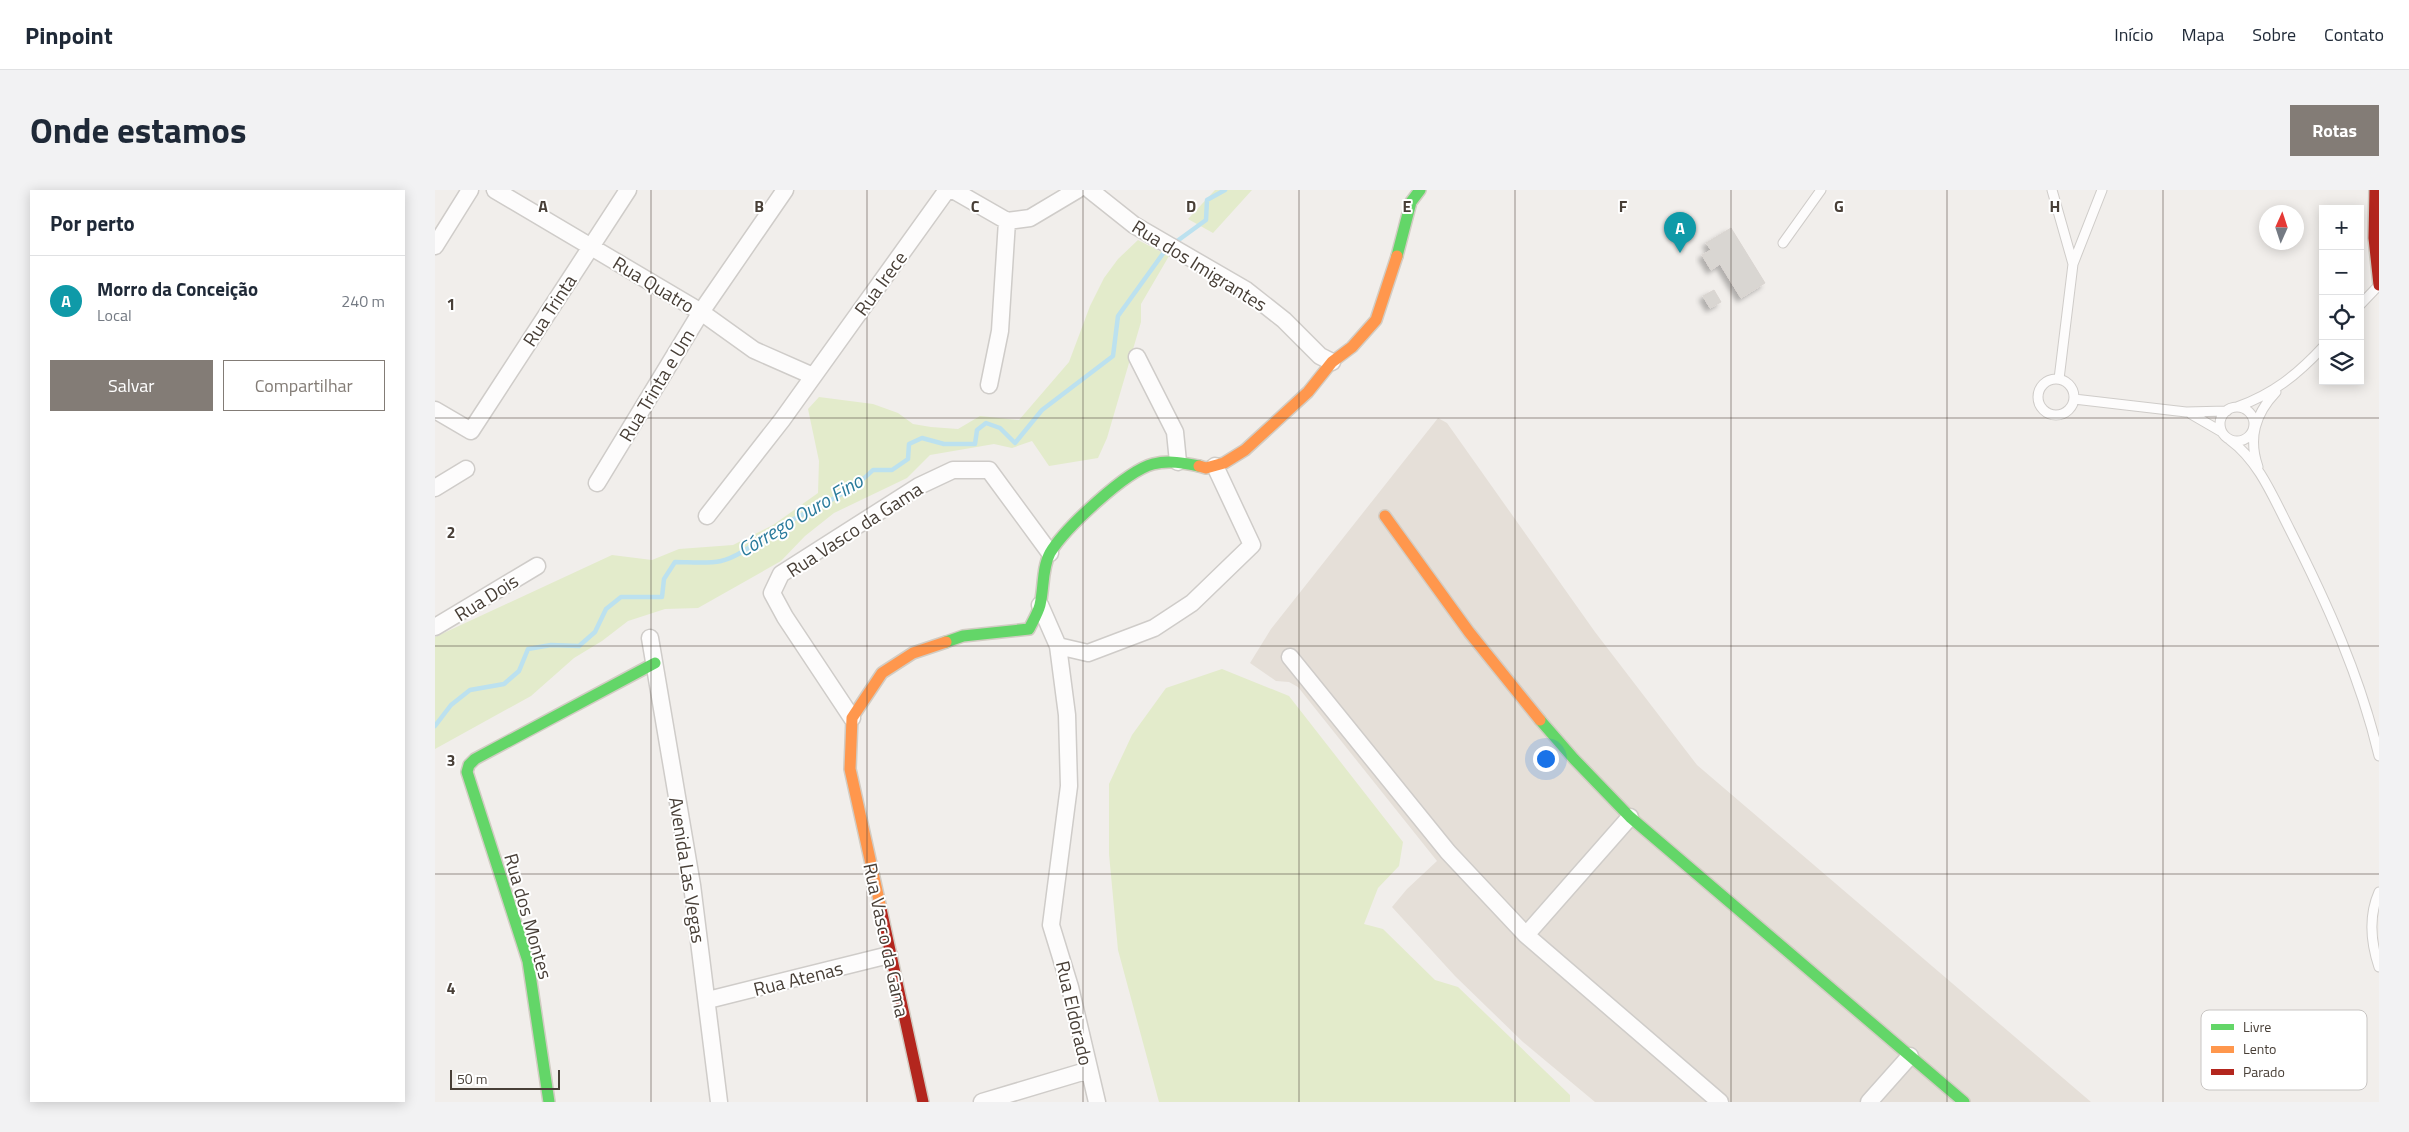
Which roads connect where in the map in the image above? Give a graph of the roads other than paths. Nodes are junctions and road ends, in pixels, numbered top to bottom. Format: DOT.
graph roads {
  1 [pos="470,190"];
  2 [pos="495,190"];
  3 [pos="628,190"];
  4 [pos="785,190"];
  5 [pos="947,190"];
  6 [pos="953,190"];
  7 [pos="1077,190"];
  8 [pos="1090,190"];
  9 [pos="1420,190"];
  10 [pos="1821,190"];
  11 [pos="2052,190"];
  12 [pos="2102,190"];
  13 [pos="2375,190"];
  14 [pos="1007,221"];
  15 [pos="1783,243"];
  16 [pos="435,246"];
  17 [pos="590,246"];
  18 [pos="2073,264"];
  19 [pos="2379,285"];
  20 [pos="2364,301"];
  21 [pos="701,312"];
  22 [pos="2319,351"];
  23 [pos="1137,357"];
  24 [pos="1332,362"];
  25 [pos="813,376"];
  26 [pos="2059,379"];
  27 [pos="989,386"];
  28 [pos="2281,386"];
  29 [pos="2074,399"];
  30 [pos="2237,407"];
  31 [pos="435,410"];
  32 [pos="2227,411"];
  33 [pos="2187,412"];
  34 [pos="2254,429"];
  35 [pos="2222,432"];
  36 [pos="2230,440"];
  37 [pos="1178,462"];
  38 [pos="1215,466"];
  39 [pos="466,470"];
  40 [pos="2260,473"];
  41 [pos="597,483"];
  42 [pos="435,488"];
  43 [pos="707,516"];
  44 [pos="1385,516"];
  45 [pos="1050,553"];
  46 [pos="537,566"];
  47 [pos="1040,605"];
  48 [pos="435,628"];
  49 [pos="650,638"];
  50 [pos="1058,646"];
  51 [pos="1290,657"];
  52 [pos="655,663"];
  53 [pos="852,718"];
  54 [pos="2379,756"];
  55 [pos="1630,818"];
  56 [pos="2379,892"];
  57 [pos="1526,935"];
  58 [pos="889,955"];
  59 [pos="2379,967"];
  60 [pos="708,1000"];
  61 [pos="1910,1056"];
  62 [pos="1089,1070"];
  63 [pos="549,1102"];
  64 [pos="719,1102"];
  65 [pos="923,1102"];
  66 [pos="982,1102"];
  67 [pos="1097,1102"];
  68 [pos="1720,1102"];
  69 [pos="1869,1102"];
  70 [pos="1964,1102"];
  1 -- 16 [label="street"];
  2 -- 17 [label="street, Rua Quatro"];
  3 -- 17 [label="street, Rua Trinta"];
  4 -- 21 [label="street, Rua Trinta e Um"];
  5 -- 25 [label="street, Rua Irece"];
  6 -- 14 [label="street"];
  7 -- 14 [label="street"];
  8 -- 24 [label="street, Rua dos Imigrantes"];
  9 -- 24 [label="street"];
  10 -- 15 [label="lane"];
  11 -- 18 [label="lane"];
  12 -- 18 [label="lane"];
  13 -- 19 [label="street"];
  14 -- 27 [label="street"];
  17 -- 21 [label="street, Rua Quatro"];
  17 -- 31 [label="street, Rua Trinta"];
  18 -- 26 [label="lane"];
  19 -- 20 [label="lane"];
  21 -- 25 [label="street, Rua Quatro"];
  21 -- 41 [label="street, Rua Trinta e Um"];
  22 -- 28 [label="lane"];
  23 -- 37 [label="street"];
  24 -- 38 [label="street"];
  25 -- 43 [label="street, Rua Irece"];
  26 -- 29 [label="lane"];
  26 -- 29 [label="lane"];
  28 -- 30 [label="lane"];
  28 -- 34 [label="lane"];
  29 -- 33 [label="lane"];
  30 -- 32 [label="lane"];
  30 -- 34 [label="lane"];
  32 -- 33 [label="lane"];
  32 -- 35 [label="lane"];
  33 -- 35 [label="lane"];
  34 -- 36 [label="lane"];
  34 -- 40 [label="lane"];
  35 -- 36 [label="lane"];
  36 -- 40 [label="lane"];
  37 -- 38 [label="street"];
  37 -- 45 [label="street"];
  38 -- 50 [label="street"];
  39 -- 42 [label="street"];
  40 -- 54 [label="lane"];
  44 -- 55 [label="street"];
  45 -- 47 [label="street"];
  45 -- 53 [label="street, Rua Vasco da Gama"];
  46 -- 48 [label="street, Rua Dois"];
  47 -- 50 [label="street"];
  47 -- 53 [label="street"];
  49 -- 52 [label="street, Avenida Las Vegas"];
  50 -- 62 [label="street, Rua Eldorado"];
  51 -- 57 [label="street"];
  52 -- 60 [label="street, Avenida Las Vegas"];
  52 -- 63 [label="street, Rua dos Montes"];
  53 -- 58 [label="street, Rua Vasco da Gama"];
  55 -- 57 [label="street"];
  55 -- 61 [label="street"];
  56 -- 59 [label="lane"];
  57 -- 68 [label="street"];
  58 -- 60 [label="street, Rua Atenas"];
  58 -- 65 [label="street, Rua Vasco da Gama"];
  60 -- 64 [label="street, Avenida Las Vegas"];
  61 -- 69 [label="street"];
  61 -- 70 [label="street"];
  62 -- 66 [label="street"];
  62 -- 67 [label="street, Rua Eldorado"];
}
